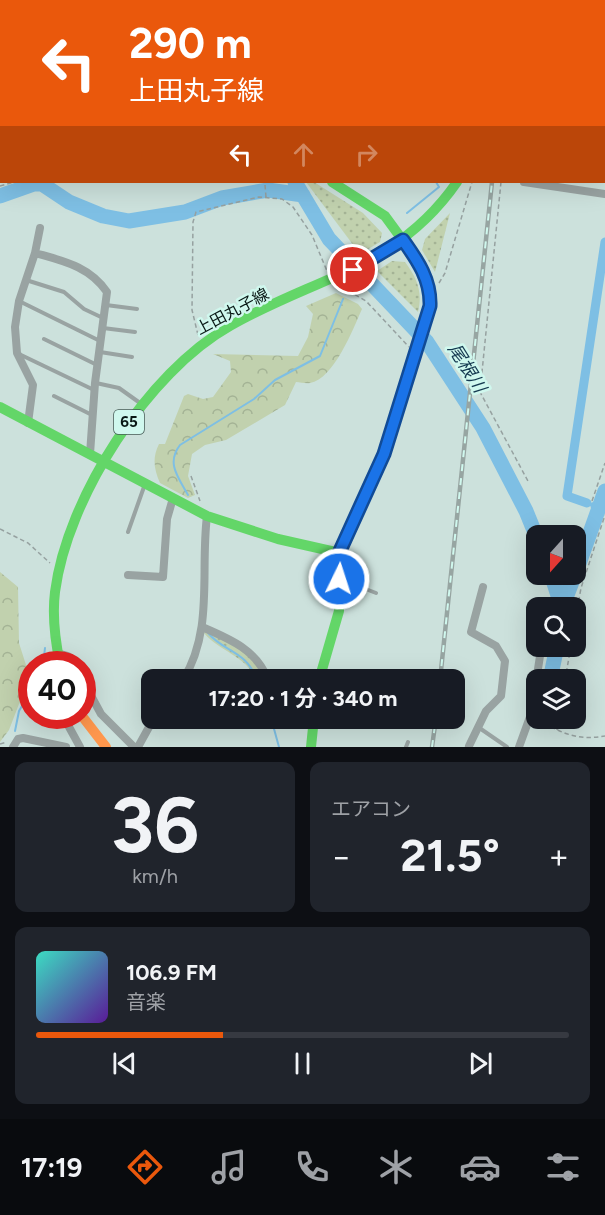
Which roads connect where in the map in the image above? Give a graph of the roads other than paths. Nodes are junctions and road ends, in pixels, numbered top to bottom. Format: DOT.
graph roads {
  1 [pos="334,183"];
  2 [pos="456,183"];
  3 [pos="531,183"];
  4 [pos="605,194"];
  5 [pos="40,228"];
  6 [pos="403,240"];
  7 [pos="35,253"];
  8 [pos="26,280"];
  9 [pos="19,302"];
  10 [pos="106,305"];
  11 [pos="137,309"];
  12 [pos="104,318"];
  13 [pos="103,328"];
  14 [pos="135,332"];
  15 [pos="44,339"];
  16 [pos="101,341"];
  17 [pos="99,352"];
  18 [pos="17,353"];
  19 [pos="132,357"];
  20 [pos="98,366"];
  21 [pos="95,387"];
  22 [pos="54,396"];
  23 [pos="140,404"];
  24 [pos="0,406"];
  25 [pos="92,415"];
  26 [pos="28,423"];
  27 [pos="90,454"];
  28 [pos="106,462"];
  29 [pos="145,483"];
  30 [pos="173,498"];
  31 [pos="204,515"];
  32 [pos="128,532"];
  33 [pos="339,553"];
  34 [pos="128,575"];
  35 [pos="339,579"];
  36 [pos="483,587"];
  37 [pos="376,593"];
  38 [pos="202,627"];
  39 [pos="57,651"];
  40 [pos="540,657"];
  41 [pos="189,669"];
  42 [pos="263,669"];
  43 [pos="322,669"];
  44 [pos="96,705"];
  45 [pos="478,726"];
  46 [pos="69,729"];
  47 [pos="92,729"];
  48 [pos="147,729"];
  49 [pos="313,729"];
  50 [pos="469,746"];
  51 [pos="13,747"];
  52 [pos="66,747"];
  53 [pos="77,747"];
  54 [pos="106,747"];
  55 [pos="136,747"];
  56 [pos="311,747"];
  57 [pos="507,747"];
  58 [pos="519,747"];
  1 -- 6 [label="street"];
  2 -- 6 [label="street, 上田丸子線 / 65"];
  3 -- 4 [label="street"];
  5 -- 7 [label="street"];
  6 -- 23 [label="street, 上田丸子線 / 65"];
  6 -- 33 [label="street"];
  7 -- 8 [label="street"];
  7 -- 10 [label="street"];
  8 -- 9 [label="street"];
  8 -- 12 [label="lane"];
  9 -- 16 [label="lane"];
  9 -- 18 [label="street"];
  10 -- 11 [label="lane"];
  10 -- 12 [label="street"];
  12 -- 13 [label="street"];
  13 -- 14 [label="lane"];
  13 -- 16 [label="street"];
  15 -- 20 [label="lane"];
  16 -- 17 [label="street"];
  17 -- 19 [label="lane"];
  17 -- 20 [label="street"];
  18 -- 21 [label="lane"];
  18 -- 26 [label="street"];
  20 -- 21 [label="street"];
  21 -- 23 [label="lane"];
  21 -- 25 [label="street"];
  22 -- 25 [label="lane"];
  23 -- 28 [label="street, 上田丸子線 / 65"];
  24 -- 26 [label="street"];
  25 -- 27 [label="street"];
  26 -- 27 [label="street"];
  27 -- 28 [label="street"];
  28 -- 29 [label="street"];
  28 -- 39 [label="street, 上田丸子線 / 65"];
  29 -- 30 [label="street"];
  29 -- 32 [label="lane"];
  30 -- 31 [label="street"];
  30 -- 34 [label="street"];
  31 -- 33 [label="street"];
  31 -- 38 [label="street"];
  33 -- 35 [label="street"];
  35 -- 37 [label="lane"];
  35 -- 43 [label="street"];
  36 -- 45 [label="street"];
  38 -- 41 [label="street"];
  38 -- 42 [label="street"];
  40 -- 58 [label="street"];
  44 -- 55 [label="street"];
  45 -- 50 [label="street"];
  45 -- 57 [label="lane"];
  46 -- 53 [label="street"];
  47 -- 54 [label="street"];
  48 -- 55 [label="street"];
  49 -- 56 [label="street"];
  51 -- 52 [label="street"];
}
